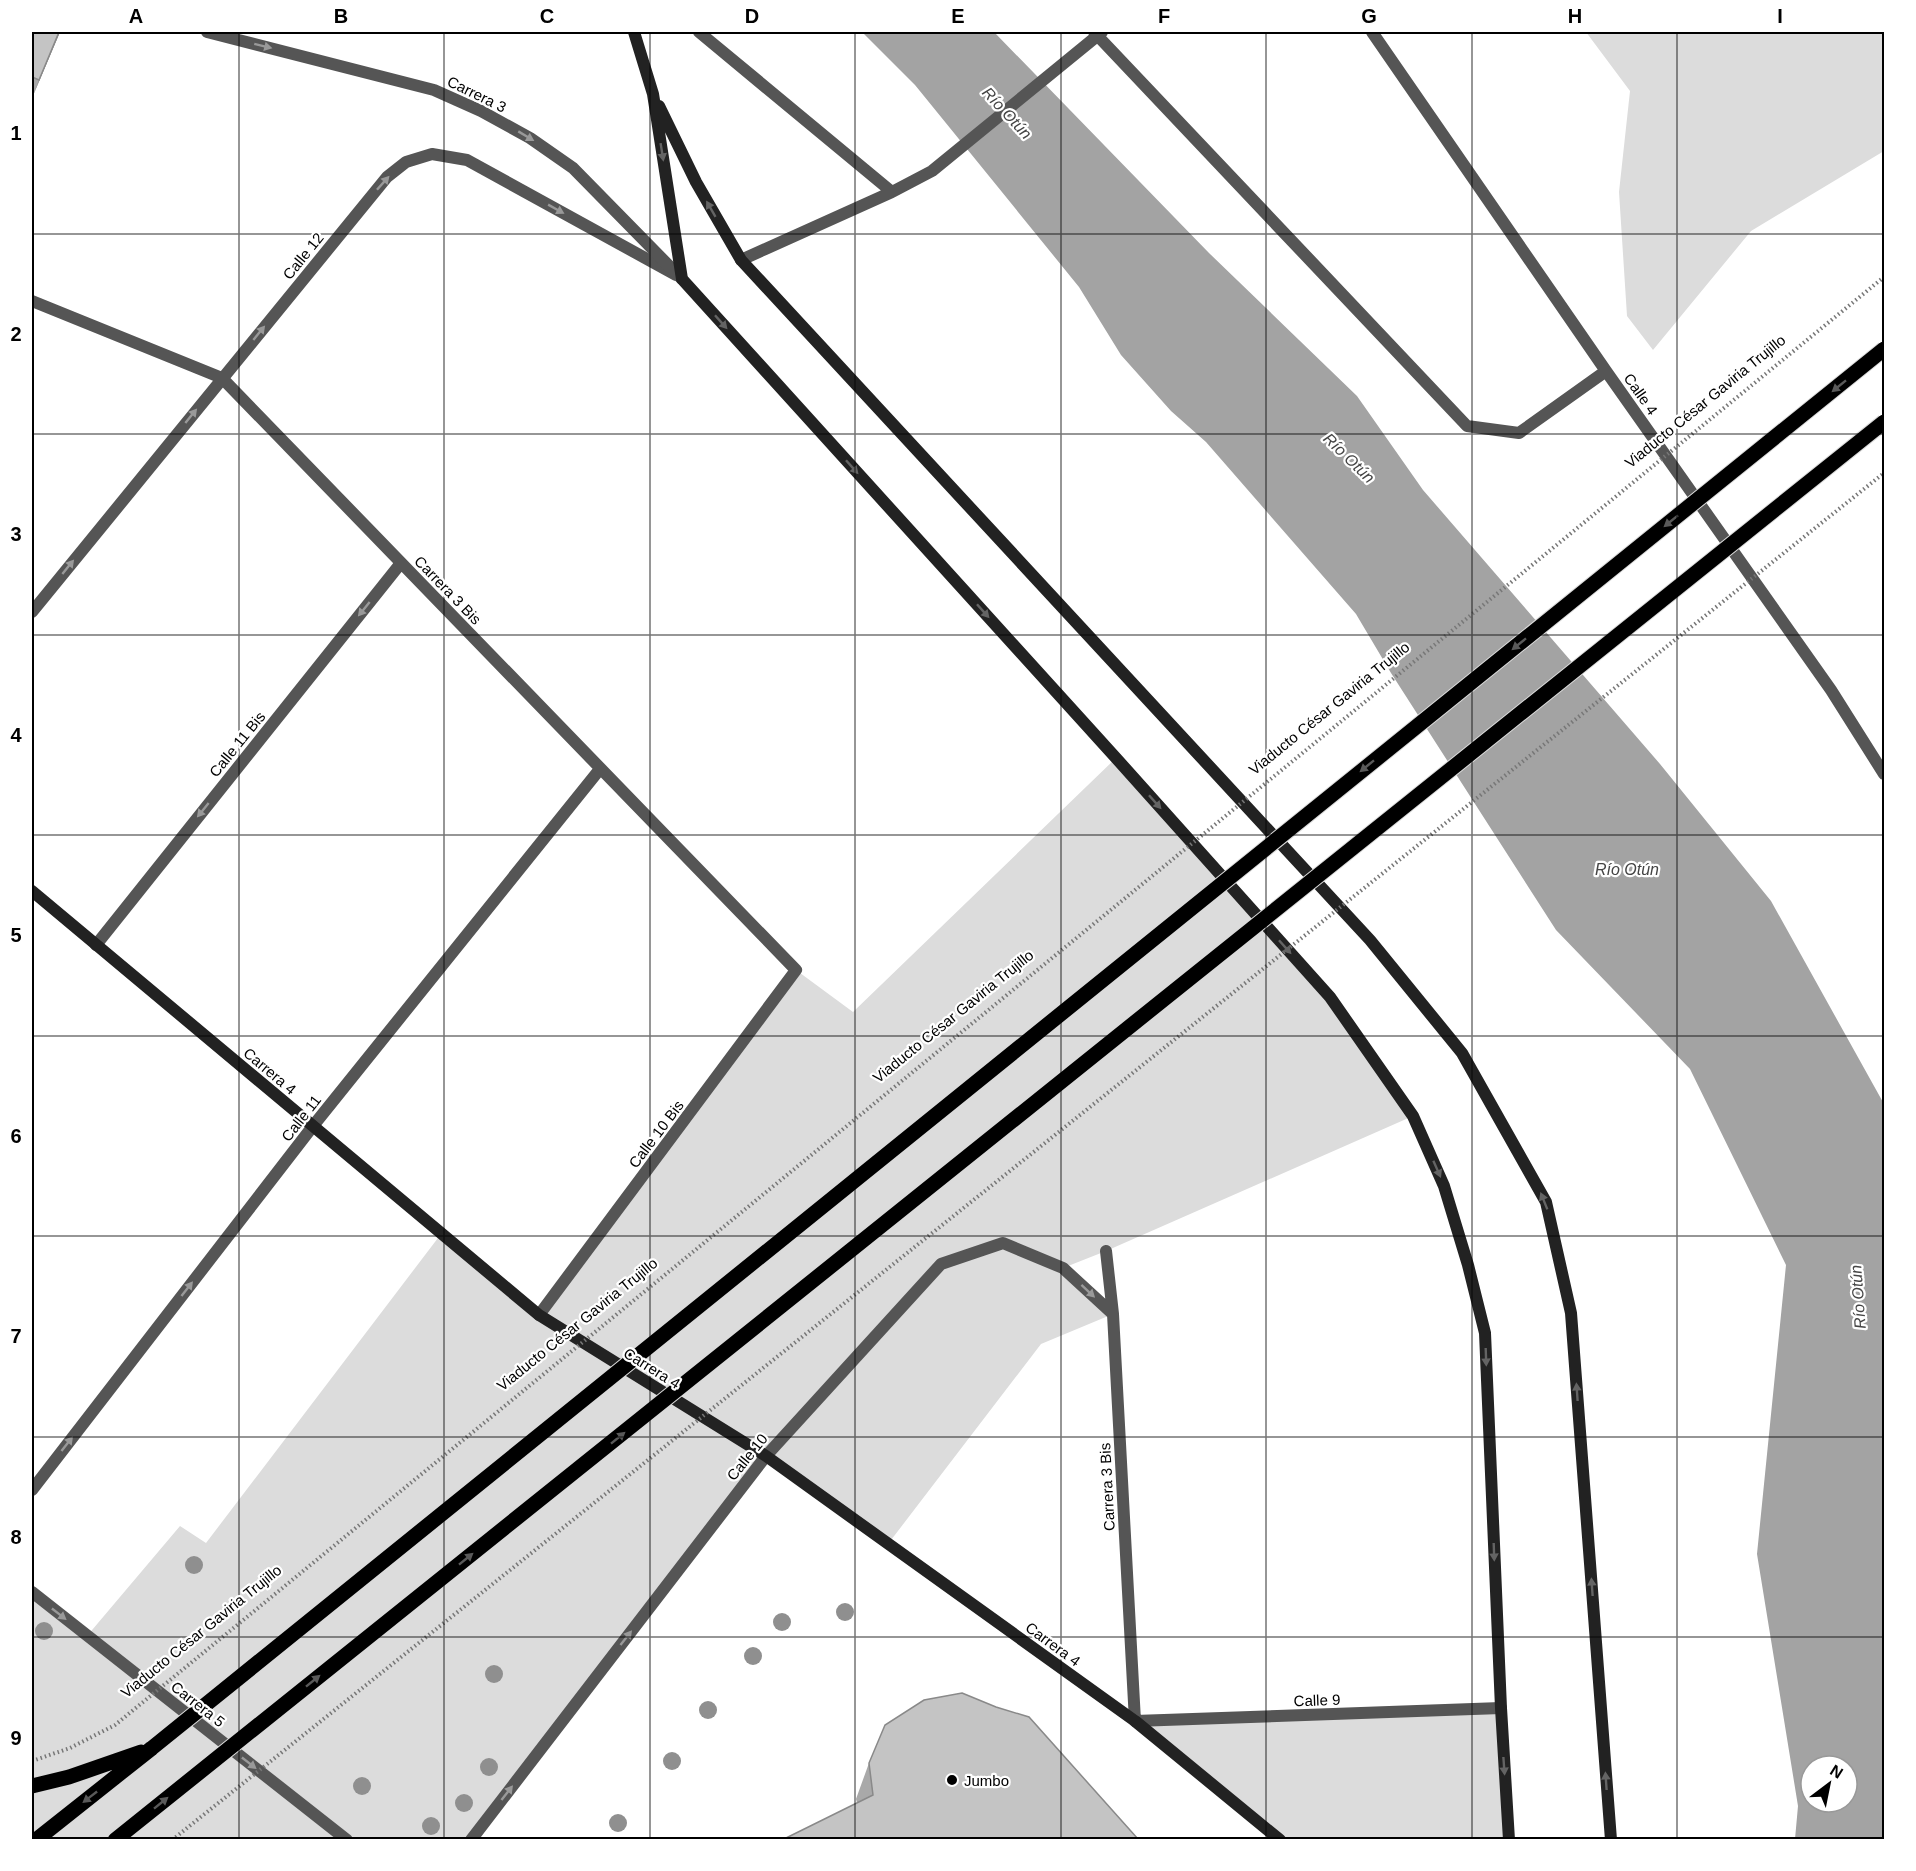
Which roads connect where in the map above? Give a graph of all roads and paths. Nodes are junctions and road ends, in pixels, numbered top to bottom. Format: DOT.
graph roads {
  1 [pos="207,32"];
  2 [pos="634,32"];
  3 [pos="699,32"];
  4 [pos="1372,32"];
  5 [pos="1098,33"];
  6 [pos="653,94"];
  7 [pos="892,192"];
  8 [pos="741,260"];
  9 [pos="1884,277"];
  10 [pos="682,279"];
  11 [pos="32,301"];
  12 [pos="1884,349"];
  13 [pos="1606,371"];
  14 [pos="222,378"];
  15 [pos="1884,422"];
  16 [pos="1884,473"];
  17 [pos="401,563"];
  18 [pos="32,612"];
  19 [pos="600,769"];
  20 [pos="1884,774"];
  21 [pos="32,891"];
  22 [pos="96,945"];
  23 [pos="796,970"];
  24 [pos="313,1126"];
  25 [pos="1106,1251"];
  26 [pos="1113,1314"];
  27 [pos="539,1315"];
  28 [pos="766,1456"];
  29 [pos="32,1490"];
  30 [pos="32,1592"];
  31 [pos="1501,1708"];
  32 [pos="1135,1721"];
  33 [pos="152,1748"];
  34 [pos="32,1761"];
  35 [pos="32,1786"];
  36 [pos="36,1839"];
  37 [pos="116,1839"];
  38 [pos="172,1839"];
  39 [pos="347,1839"];
  40 [pos="471,1839"];
  41 [pos="1280,1839"];
  42 [pos="1509,1839"];
  43 [pos="1611,1839"];
  1 -- 10 [label="street, Carrera 3, one-way"];
  2 -- 6 [label="main road"];
  3 -- 7 [label="street"];
  4 -- 13 [label="street, Calle 4"];
  5 -- 7 [label="street"];
  5 -- 13 [label="street"];
  8 -- 6 [label="main road, one-way"];
  6 -- 10 [label="main road, one-way"];
  7 -- 8 [label="street"];
  43 -- 8 [label="main road, one-way"];
  9 -- 34 [label="path, Viaducto César Gaviria Trujillo, bridge"];
  14 -- 10 [label="street, Calle 12, one-way"];
  10 -- 31 [label="main road, one-way"];
  11 -- 14 [label="street, Carrera 3 Bis"];
  12 -- 33 [label="main road, one-way, bridge"];
  13 -- 20 [label="street, Calle 4"];
  14 -- 17 [label="street, Carrera 3 Bis"];
  18 -- 14 [label="street, Calle 12, one-way"];
  37 -- 15 [label="main road, one-way, bridge"];
  16 -- 38 [label="path, bridge"];
  17 -- 19 [label="street, Carrera 3 Bis"];
  17 -- 22 [label="street, Calle 11 Bis, one-way"];
  19 -- 23 [label="street, Carrera 3 Bis"];
  19 -- 24 [label="street, Calle 11"];
  21 -- 22 [label="main road, Carrera 4"];
  22 -- 24 [label="main road, Carrera 4"];
  23 -- 27 [label="street, Calle 10 Bis"];
  24 -- 27 [label="main road, Carrera 4"];
  29 -- 24 [label="street, Calle 11, one-way"];
  25 -- 26 [label="street, Carrera 3 Bis"];
  28 -- 26 [label="street, Calle 10, one-way"];
  26 -- 32 [label="street, Carrera 3 Bis"];
  27 -- 28 [label="main road, Carrera 4"];
  28 -- 32 [label="main road, Carrera 4"];
  40 -- 28 [label="street, Calle 10, one-way"];
  30 -- 39 [label="street, Carrera 5, one-way"];
  31 -- 32 [label="street, Calle 9"];
  31 -- 42 [label="main road, one-way"];
  32 -- 41 [label="main road, Carrera 4"];
  33 -- 35 [label="main road"];
  33 -- 36 [label="main road, one-way"];
}
